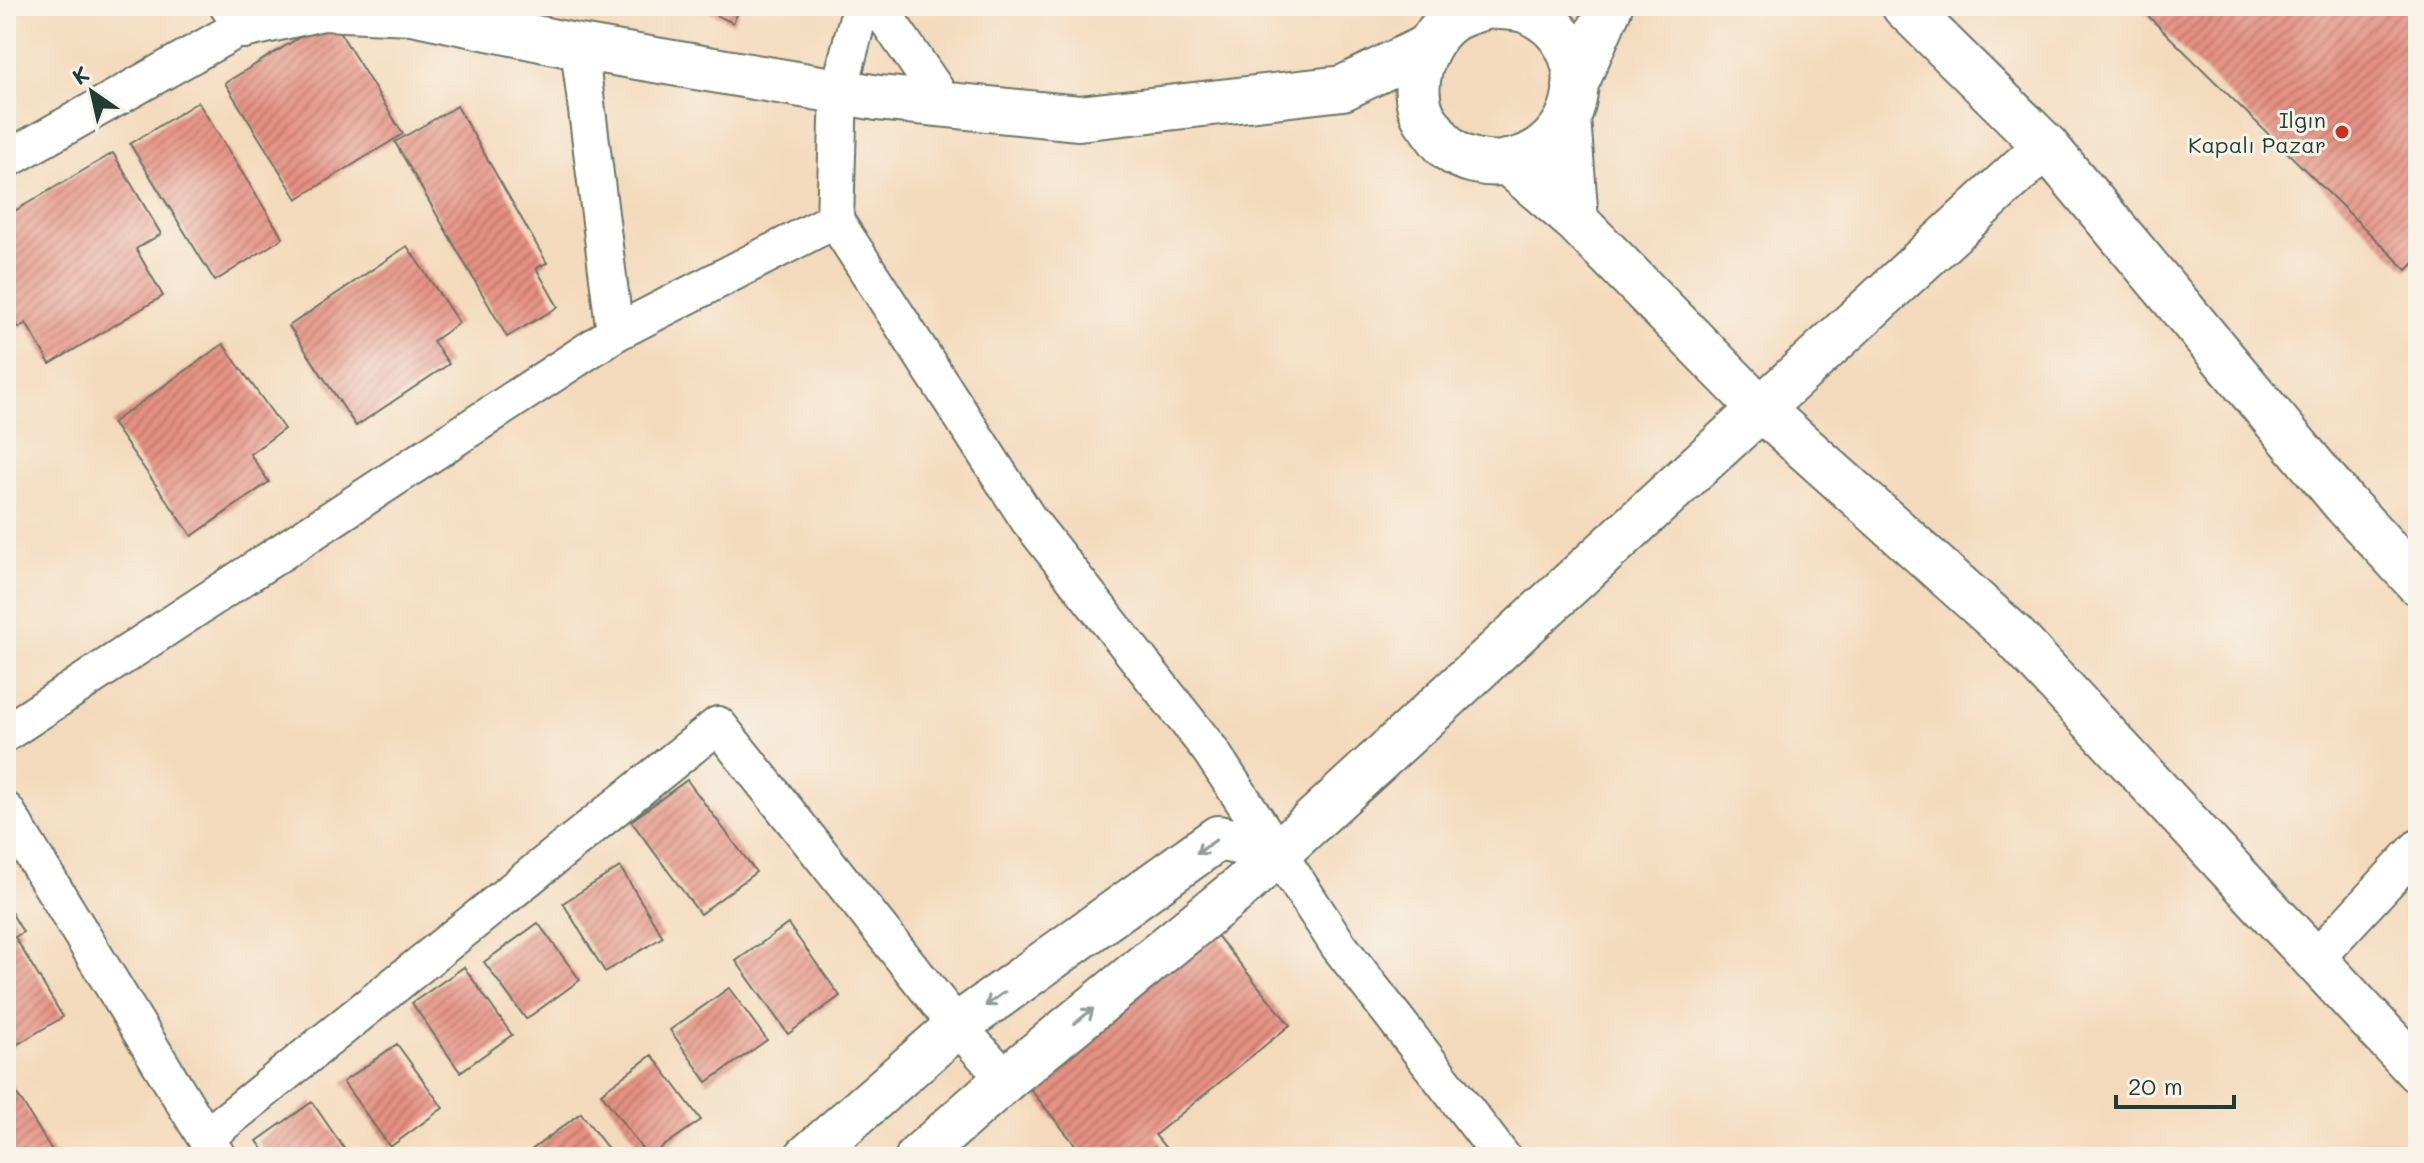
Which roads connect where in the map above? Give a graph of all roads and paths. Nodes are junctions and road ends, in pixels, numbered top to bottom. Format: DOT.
graph roads {
  1 [pos="861,6"];
  2 [pos="878,6"];
  3 [pos="1610,6"];
  4 [pos="1904,6"];
  5 [pos="1511,7"];
  6 [pos="236,16"];
  7 [pos="579,47"];
  8 [pos="1427,47"];
  9 [pos="1343,88"];
  10 [pos="839,91"];
  11 [pos="1571,102"];
  12 [pos="946,105"];
  13 [pos="1426,122"];
  14 [pos="2046,146"];
  15 [pos="6,160"];
  16 [pos="1507,162"];
  17 [pos="835,220"];
  18 [pos="1576,221"];
  19 [pos="615,333"];
  20 [pos="1759,407"];
  21 [pos="2418,583"];
  22 [pos="6,733"];
  23 [pos="6,811"];
  24 [pos="2418,848"];
  25 [pos="1279,851"];
  26 [pos="2315,959"];
  27 [pos="957,1026"];
  28 [pos="2418,1071"];
  29 [pos="1006,1079"];
  30 [pos="212,1147"];
  31 [pos="807,1157"];
  32 [pos="918,1157"];
  33 [pos="1502,1157"];
  1 -- 10 [label="street"];
  2 -- 12 [label="street"];
  3 -- 11 [label="street"];
  4 -- 14 [label="street"];
  5 -- 8 [label="street"];
  5 -- 11 [label="street"];
  6 -- 7 [label="street"];
  6 -- 15 [label="street"];
  7 -- 10 [label="street"];
  7 -- 19 [label="street"];
  8 -- 9 [label="street"];
  8 -- 13 [label="street"];
  9 -- 12 [label="street"];
  9 -- 13 [label="street"];
  10 -- 12 [label="street"];
  10 -- 17 [label="street"];
  11 -- 16 [label="street"];
  11 -- 18 [label="street"];
  13 -- 16 [label="street"];
  14 -- 20 [label="street"];
  14 -- 21 [label="street"];
  16 -- 18 [label="street"];
  17 -- 19 [label="street"];
  17 -- 25 [label="street"];
  18 -- 20 [label="street"];
  19 -- 22 [label="street"];
  20 -- 25 [label="street"];
  20 -- 26 [label="street"];
  23 -- 30 [label="street"];
  24 -- 26 [label="street"];
  25 -- 27 [label="street, one-way"];
  29 -- 25 [label="street, one-way"];
  25 -- 33 [label="street"];
  26 -- 28 [label="street"];
  27 -- 29 [label="street"];
  27 -- 30 [label="street"];
  27 -- 31 [label="street"];
  29 -- 32 [label="street"];
}
